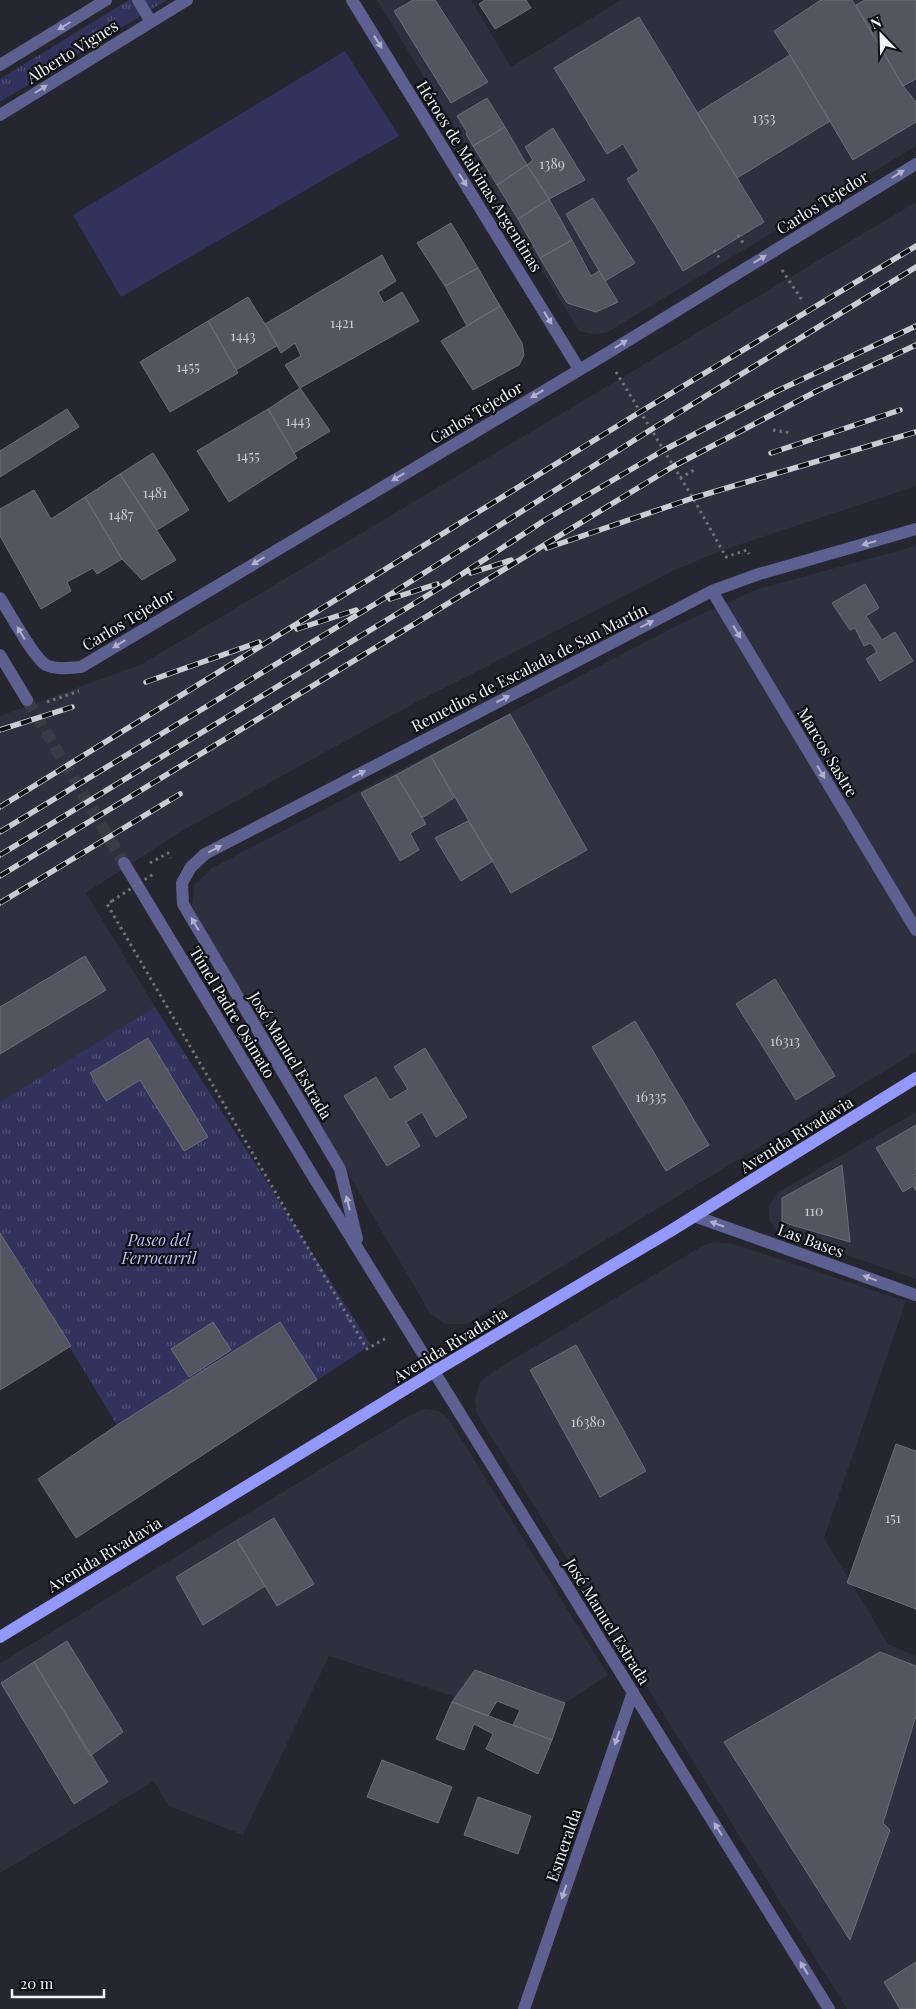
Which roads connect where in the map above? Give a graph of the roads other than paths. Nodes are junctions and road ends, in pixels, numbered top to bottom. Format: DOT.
graph roads {
  1 [pos="106,0"];
  2 [pos="138,0"];
  3 [pos="187,0"];
  4 [pos="352,0"];
  5 [pos="151,22"];
  6 [pos="0,65"];
  7 [pos="0,115"];
  8 [pos="916,164"];
  9 [pos="579,369"];
  10 [pos="916,529"];
  11 [pos="712,591"];
  12 [pos="0,598"];
  13 [pos="0,655"];
  14 [pos="27,700"];
  15 [pos="124,863"];
  16 [pos="182,883"];
  17 [pos="916,930"];
  18 [pos="916,1078"];
  19 [pos="314,1178"];
  20 [pos="694,1216"];
  21 [pos="360,1251"];
  22 [pos="916,1295"];
  23 [pos="435,1371"];
  24 [pos="0,1637"];
  25 [pos="633,1692"];
  26 [pos="524,2009"];
  27 [pos="829,2009"];
  1 -- 6 [label="street, Alberto Vignes, one-way"];
  2 -- 5 [label="street"];
  3 -- 5 [label="street, Alberto Vignes"];
  4 -- 9 [label="street, Héroes de Malvinas Argentinas, one-way"];
  7 -- 5 [label="street, Alberto Vignes, one-way"];
  9 -- 8 [label="street, Carlos Tejedor, one-way"];
  9 -- 12 [label="street, Carlos Tejedor, one-way"];
  10 -- 11 [label="street, Remedios de Escalada de San Martín, one-way"];
  16 -- 11 [label="street, Remedios de Escalada de San Martín, one-way"];
  11 -- 17 [label="street, Marcos Sastre, one-way"];
  13 -- 14 [label="street"];
  15 -- 19 [label="street, Túnel Padre Osimato"];
  21 -- 16 [label="street, José Manuel Estrada, one-way"];
  18 -- 20 [label="main road, Avenida Rivadavia"];
  19 -- 21 [label="street, José Manuel Estrada"];
  22 -- 20 [label="street, Las Bases, one-way"];
  20 -- 23 [label="main road, Avenida Rivadavia"];
  21 -- 23 [label="street, José Manuel Estrada"];
  23 -- 24 [label="main road, Avenida Rivadavia"];
  23 -- 25 [label="street, José Manuel Estrada"];
  25 -- 26 [label="street, Esmeralda, one-way"];
  27 -- 25 [label="street, José Manuel Estrada, one-way"];
}
